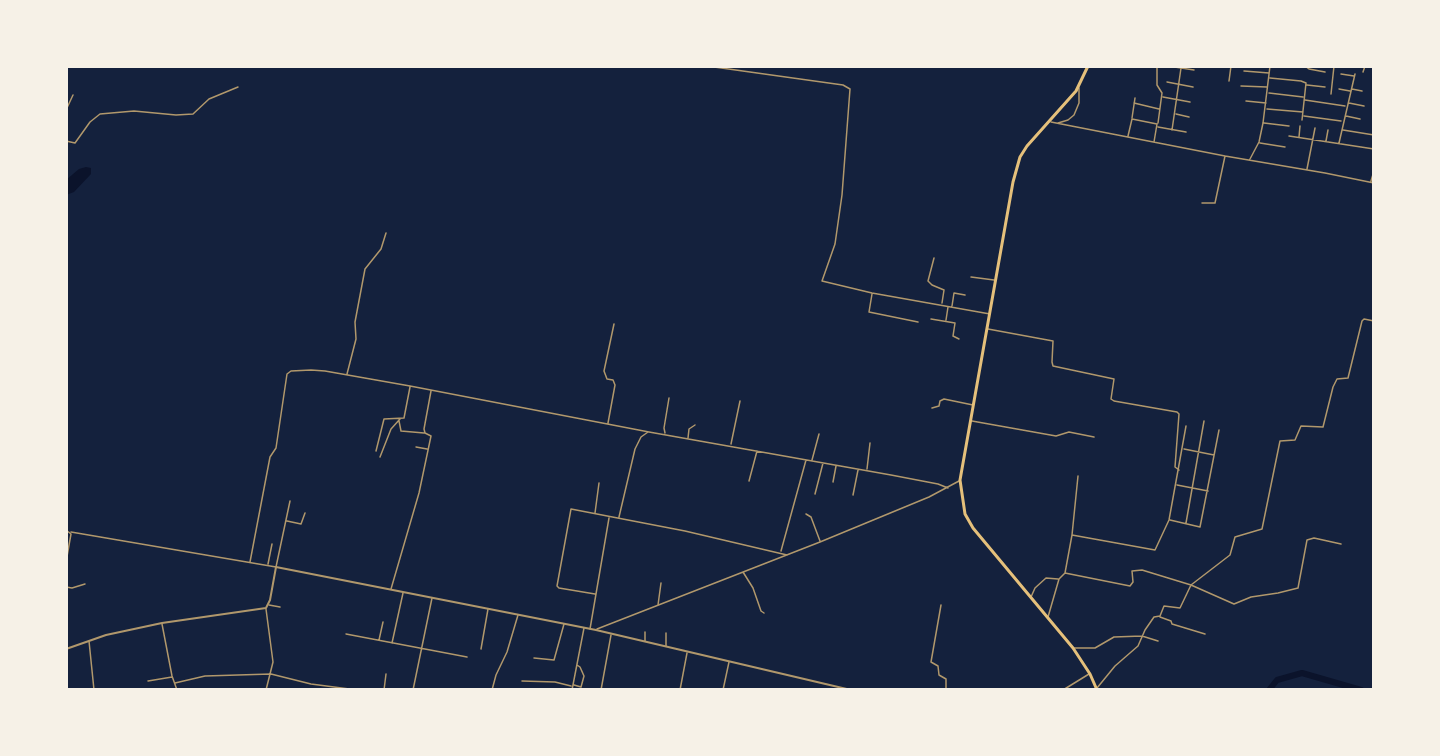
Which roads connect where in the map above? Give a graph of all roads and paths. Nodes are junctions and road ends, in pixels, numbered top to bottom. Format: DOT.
graph roads {
  1 [pos="707,66"];
  2 [pos="1089,66"];
  3 [pos="1157,66"];
  4 [pos="1168,66"];
  5 [pos="1231,66"];
  6 [pos="1270,66"];
  7 [pos="1305,66"];
  8 [pos="1334,66"];
  9 [pos="1365,66"];
  10 [pos="1181,68"];
  11 [pos="1194,70"];
  12 [pos="1244,71"];
  13 [pos="1325,72"];
  14 [pos="1363,72"];
  15 [pos="1269,73"];
  16 [pos="1341,74"];
  17 [pos="1269,78"];
  18 [pos="1229,81"];
  19 [pos="1167,82"];
  20 [pos="1179,84"];
  21 [pos="1306,85"];
  22 [pos="1241,86"];
  23 [pos="238,87"];
  24 [pos="1078,87"];
  25 [pos="1193,87"];
  26 [pos="1268,87"];
  27 [pos="1325,87"];
  28 [pos="1339,89"];
  29 [pos="1351,90"];
  30 [pos="1362,91"];
  31 [pos="1268,93"];
  32 [pos="1331,94"];
  33 [pos="73,95"];
  34 [pos="1162,97"];
  35 [pos="1135,98"];
  36 [pos="1304,98"];
  37 [pos="1177,100"];
  38 [pos="1246,101"];
  39 [pos="1190,102"];
  40 [pos="1134,103"];
  41 [pos="1267,103"];
  42 [pos="1348,103"];
  43 [pos="1345,106"];
  44 [pos="1364,106"];
  45 [pos="1160,109"];
  46 [pos="1266,109"];
  47 [pos="66,110"];
  48 [pos="1303,112"];
  49 [pos="1175,114"];
  50 [pos="1303,116"];
  51 [pos="1345,116"];
  52 [pos="1189,117"];
  53 [pos="1132,119"];
  54 [pos="1360,119"];
  55 [pos="1302,120"];
  56 [pos="1049,121"];
  57 [pos="1341,121"];
  58 [pos="1263,123"];
  59 [pos="1057,124"];
  60 [pos="1157,126"];
  61 [pos="1289,126"];
  62 [pos="1300,126"];
  63 [pos="1315,128"];
  64 [pos="1172,130"];
  65 [pos="1328,130"];
  66 [pos="1342,130"];
  67 [pos="1186,132"];
  68 [pos="1374,135"];
  69 [pos="1289,136"];
  70 [pos="1128,137"];
  71 [pos="1299,137"];
  72 [pos="1314,139"];
  73 [pos="66,141"];
  74 [pos="1326,141"];
  75 [pos="1154,142"];
  76 [pos="1259,142"];
  77 [pos="1339,143"];
  78 [pos="1286,147"];
  79 [pos="1374,149"];
  80 [pos="1225,156"];
  81 [pos="1250,160"];
  82 [pos="1307,170"];
  83 [pos="1374,171"];
  84 [pos="1373,182"];
  85 [pos="1202,203"];
  86 [pos="386,233"];
  87 [pos="934,258"];
  88 [pos="971,277"];
  89 [pos="996,281"];
  90 [pos="872,293"];
  91 [pos="965,295"];
  92 [pos="942,305"];
  93 [pos="950,306"];
  94 [pos="990,314"];
  95 [pos="932,318"];
  96 [pos="945,321"];
  97 [pos="1374,321"];
  98 [pos="918,322"];
  99 [pos="614,324"];
  100 [pos="988,329"];
  101 [pos="958,339"];
  102 [pos="346,375"];
  103 [pos="410,386"];
  104 [pos="431,391"];
  105 [pos="669,398"];
  106 [pos="740,401"];
  107 [pos="974,405"];
  108 [pos="932,408"];
  109 [pos="400,420"];
  110 [pos="971,421"];
  111 [pos="1204,421"];
  112 [pos="608,423"];
  113 [pos="695,425"];
  114 [pos="1186,426"];
  115 [pos="1219,430"];
  116 [pos="649,432"];
  117 [pos="425,433"];
  118 [pos="666,434"];
  119 [pos="819,434"];
  120 [pos="1094,437"];
  121 [pos="687,438"];
  122 [pos="870,443"];
  123 [pos="730,445"];
  124 [pos="416,447"];
  125 [pos="428,449"];
  126 [pos="1183,449"];
  127 [pos="376,451"];
  128 [pos="757,451"];
  129 [pos="1200,452"];
  130 [pos="1215,455"];
  131 [pos="381,457"];
  132 [pos="806,459"];
  133 [pos="812,460"];
  134 [pos="823,463"];
  135 [pos="836,465"];
  136 [pos="858,469"];
  137 [pos="867,470"];
  138 [pos="1179,470"];
  139 [pos="1078,476"];
  140 [pos="960,480"];
  141 [pos="749,481"];
  142 [pos="599,483"];
  143 [pos="833,483"];
  144 [pos="1176,485"];
  145 [pos="948,488"];
  146 [pos="1193,488"];
  147 [pos="1208,491"];
  148 [pos="815,494"];
  149 [pos="853,495"];
  150 [pos="290,501"];
  151 [pos="305,513"];
  152 [pos="595,514"];
  153 [pos="806,514"];
  154 [pos="609,517"];
  155 [pos="619,518"];
  156 [pos="1169,520"];
  157 [pos="286,521"];
  158 [pos="1186,524"];
  159 [pos="66,530"];
  160 [pos="70,532"];
  161 [pos="1072,535"];
  162 [pos="820,542"];
  163 [pos="272,544"];
  164 [pos="1341,544"];
  165 [pos="780,552"];
  166 [pos="788,555"];
  167 [pos="66,562"];
  168 [pos="250,562"];
  169 [pos="268,565"];
  170 [pos="276,567"];
  171 [pos="743,571"];
  172 [pos="1065,573"];
  173 [pos="1059,579"];
  174 [pos="661,583"];
  175 [pos="85,584"];
  176 [pos="1191,585"];
  177 [pos="66,587"];
  178 [pos="391,590"];
  179 [pos="403,592"];
  180 [pos="595,594"];
  181 [pos="432,597"];
  182 [pos="1031,598"];
  183 [pos="941,605"];
  184 [pos="658,606"];
  185 [pos="267,607"];
  186 [pos="280,607"];
  187 [pos="488,609"];
  188 [pos="764,613"];
  189 [pos="518,614"];
  190 [pos="1160,616"];
  191 [pos="1048,618"];
  192 [pos="383,622"];
  193 [pos="564,623"];
  194 [pos="162,624"];
  195 [pos="584,628"];
  196 [pos="590,629"];
  197 [pos="596,630"];
  198 [pos="645,632"];
  199 [pos="666,633"];
  200 [pos="346,634"];
  201 [pos="611,634"];
  202 [pos="1205,634"];
  203 [pos="1142,636"];
  204 [pos="89,640"];
  205 [pos="1158,640"];
  206 [pos="379,641"];
  207 [pos="645,642"];
  208 [pos="392,643"];
  209 [pos="666,647"];
  210 [pos="1073,648"];
  211 [pos="66,649"];
  212 [pos="422,649"];
  213 [pos="481,649"];
  214 [pos="688,652"];
  215 [pos="466,657"];
  216 [pos="534,658"];
  217 [pos="729,662"];
  218 [pos="576,665"];
  219 [pos="271,674"];
  220 [pos="1090,674"];
  221 [pos="386,675"];
  222 [pos="172,676"];
  223 [pos="148,681"];
  224 [pos="522,681"];
  225 [pos="176,683"];
  226 [pos="572,685"];
  227 [pos="1097,689"];
  228 [pos="94,690"];
  229 [pos="177,690"];
  230 [pos="266,690"];
  231 [pos="357,690"];
  232 [pos="384,690"];
  233 [pos="413,690"];
  234 [pos="492,690"];
  235 [pos="572,690"];
  236 [pos="601,690"];
  237 [pos="680,690"];
  238 [pos="723,690"];
  239 [pos="849,690"];
  240 [pos="946,690"];
  241 [pos="1063,690"];
  1 -- 90 [label="street"];
  2 -- 24 [label="main road"];
  3 -- 34 [label="street"];
  4 -- 10 [label="street"];
  5 -- 18 [label="street"];
  6 -- 15 [label="street"];
  7 -- 13 [label="street"];
  8 -- 32 [label="street"];
  9 -- 14 [label="street"];
  10 -- 11 [label="street"];
  10 -- 20 [label="street"];
  12 -- 15 [label="street"];
  15 -- 17 [label="street"];
  16 -- 29 [label="street"];
  17 -- 21 [label="street"];
  17 -- 26 [label="street"];
  19 -- 20 [label="street"];
  20 -- 25 [label="street"];
  20 -- 37 [label="street"];
  21 -- 27 [label="street"];
  21 -- 36 [label="street"];
  22 -- 26 [label="street"];
  23 -- 73 [label="street"];
  24 -- 56 [label="main road"];
  24 -- 59 [label="street"];
  26 -- 31 [label="street"];
  28 -- 29 [label="street"];
  29 -- 30 [label="street"];
  29 -- 42 [label="street"];
  31 -- 36 [label="street"];
  31 -- 41 [label="street"];
  33 -- 47 [label="street"];
  34 -- 37 [label="street"];
  34 -- 45 [label="street"];
  35 -- 40 [label="street"];
  36 -- 43 [label="street"];
  36 -- 48 [label="street"];
  37 -- 39 [label="street"];
  37 -- 49 [label="street"];
  38 -- 41 [label="street"];
  40 -- 45 [label="street"];
  40 -- 53 [label="street"];
  41 -- 46 [label="street"];
  42 -- 44 [label="street"];
  42 -- 51 [label="street"];
  45 -- 60 [label="street"];
  46 -- 48 [label="street"];
  46 -- 58 [label="street"];
  48 -- 50 [label="street"];
  49 -- 52 [label="street"];
  49 -- 64 [label="street"];
  50 -- 55 [label="street"];
  50 -- 57 [label="street"];
  51 -- 54 [label="street"];
  51 -- 66 [label="street"];
  53 -- 60 [label="street"];
  53 -- 70 [label="street"];
  56 -- 59 [label="street"];
  56 -- 89 [label="main road"];
  58 -- 61 [label="street"];
  58 -- 76 [label="street"];
  59 -- 70 [label="street"];
  60 -- 64 [label="street"];
  60 -- 75 [label="street"];
  62 -- 71 [label="street"];
  63 -- 72 [label="street"];
  64 -- 67 [label="street"];
  65 -- 74 [label="street"];
  66 -- 68 [label="street"];
  66 -- 77 [label="street"];
  69 -- 71 [label="street"];
  70 -- 75 [label="street"];
  71 -- 72 [label="street"];
  72 -- 74 [label="street"];
  72 -- 82 [label="street"];
  74 -- 77 [label="street"];
  75 -- 80 [label="street"];
  76 -- 78 [label="street"];
  76 -- 81 [label="street"];
  77 -- 79 [label="street"];
  80 -- 81 [label="street"];
  80 -- 85 [label="street"];
  81 -- 82 [label="street"];
  82 -- 84 [label="street"];
  83 -- 84 [label="street"];
  86 -- 102 [label="street"];
  87 -- 92 [label="street"];
  88 -- 89 [label="street"];
  89 -- 94 [label="main road"];
  90 -- 92 [label="street"];
  90 -- 98 [label="street"];
  91 -- 93 [label="street"];
  92 -- 93 [label="street"];
  93 -- 94 [label="street"];
  93 -- 96 [label="street"];
  94 -- 100 [label="main road"];
  95 -- 96 [label="street"];
  96 -- 101 [label="street"];
  97 -- 176 [label="street"];
  99 -- 112 [label="street"];
  100 -- 107 [label="main road"];
  100 -- 138 [label="street"];
  102 -- 103 [label="street"];
  102 -- 168 [label="street"];
  103 -- 104 [label="street"];
  103 -- 109 [label="street"];
  104 -- 112 [label="street"];
  104 -- 117 [label="street"];
  105 -- 118 [label="street"];
  106 -- 123 [label="street"];
  107 -- 108 [label="street"];
  107 -- 110 [label="main road"];
  109 -- 117 [label="street"];
  109 -- 127 [label="street"];
  109 -- 131 [label="street"];
  110 -- 120 [label="street"];
  110 -- 140 [label="main road"];
  111 -- 129 [label="street"];
  112 -- 116 [label="street"];
  113 -- 121 [label="street"];
  114 -- 126 [label="street"];
  115 -- 130 [label="street"];
  116 -- 118 [label="street"];
  116 -- 155 [label="street"];
  117 -- 125 [label="street"];
  118 -- 121 [label="street"];
  119 -- 133 [label="street"];
  121 -- 123 [label="street"];
  122 -- 137 [label="street"];
  123 -- 128 [label="street"];
  124 -- 125 [label="street"];
  125 -- 178 [label="street"];
  126 -- 129 [label="street"];
  126 -- 138 [label="street"];
  128 -- 132 [label="street"];
  128 -- 141 [label="street"];
  129 -- 130 [label="street"];
  129 -- 146 [label="street"];
  130 -- 147 [label="street"];
  132 -- 133 [label="street"];
  132 -- 165 [label="street"];
  133 -- 134 [label="street"];
  134 -- 135 [label="street"];
  134 -- 148 [label="street"];
  135 -- 136 [label="street"];
  135 -- 143 [label="street"];
  136 -- 137 [label="street"];
  136 -- 149 [label="street"];
  137 -- 145 [label="street"];
  138 -- 144 [label="street"];
  139 -- 161 [label="street"];
  140 -- 145 [label="street"];
  140 -- 182 [label="main road"];
  142 -- 152 [label="street"];
  144 -- 146 [label="street"];
  144 -- 156 [label="street"];
  145 -- 162 [label="street"];
  146 -- 147 [label="street"];
  146 -- 158 [label="street"];
  147 -- 158 [label="street"];
  150 -- 157 [label="street"];
  151 -- 157 [label="street"];
  152 -- 154 [label="street"];
  152 -- 180 [label="street"];
  153 -- 162 [label="street"];
  154 -- 155 [label="street"];
  154 -- 180 [label="street"];
  155 -- 165 [label="street"];
  156 -- 158 [label="street"];
  156 -- 161 [label="street"];
  157 -- 170 [label="street"];
  159 -- 160 [label="street"];
  160 -- 167 [label="street"];
  160 -- 168 [label="street"];
  161 -- 172 [label="street"];
  162 -- 166 [label="street"];
  163 -- 169 [label="street"];
  164 -- 176 [label="street"];
  165 -- 166 [label="street"];
  166 -- 171 [label="street"];
  168 -- 169 [label="street"];
  169 -- 170 [label="street"];
  170 -- 178 [label="street"];
  170 -- 185 [label="street"];
  171 -- 184 [label="street"];
  171 -- 188 [label="street"];
  172 -- 173 [label="street"];
  172 -- 176 [label="street"];
  173 -- 182 [label="street"];
  173 -- 191 [label="street"];
  174 -- 184 [label="street"];
  175 -- 177 [label="street"];
  176 -- 190 [label="street"];
  178 -- 179 [label="street"];
  179 -- 181 [label="street"];
  179 -- 208 [label="street"];
  180 -- 196 [label="street"];
  181 -- 187 [label="street"];
  181 -- 212 [label="street"];
  182 -- 191 [label="main road"];
  183 -- 240 [label="street"];
  184 -- 197 [label="street"];
  185 -- 186 [label="street"];
  185 -- 194 [label="street"];
  185 -- 219 [label="street"];
  187 -- 189 [label="street"];
  187 -- 213 [label="street"];
  189 -- 193 [label="street"];
  189 -- 234 [label="street"];
  190 -- 202 [label="street"];
  190 -- 203 [label="street"];
  191 -- 210 [label="main road"];
  192 -- 206 [label="street"];
  193 -- 195 [label="street"];
  193 -- 216 [label="street"];
  194 -- 204 [label="street"];
  194 -- 222 [label="street"];
  195 -- 196 [label="street"];
  195 -- 218 [label="street"];
  196 -- 197 [label="street"];
  197 -- 201 [label="street"];
  198 -- 207 [label="street"];
  199 -- 209 [label="street"];
  200 -- 206 [label="street"];
  201 -- 207 [label="street"];
  201 -- 236 [label="street"];
  203 -- 205 [label="street"];
  203 -- 210 [label="street"];
  203 -- 227 [label="street"];
  204 -- 211 [label="street"];
  204 -- 228 [label="street"];
  206 -- 208 [label="street"];
  207 -- 209 [label="street"];
  208 -- 212 [label="street"];
  209 -- 214 [label="street"];
  210 -- 220 [label="main road"];
  212 -- 215 [label="street"];
  212 -- 233 [label="street"];
  214 -- 217 [label="street"];
  214 -- 237 [label="street"];
  217 -- 238 [label="street"];
  217 -- 239 [label="street"];
  218 -- 226 [label="street"];
  218 -- 226 [label="street"];
  219 -- 225 [label="street"];
  219 -- 230 [label="street"];
  219 -- 231 [label="street"];
  220 -- 227 [label="main road"];
  220 -- 241 [label="street"];
  221 -- 232 [label="street"];
  222 -- 223 [label="street"];
  222 -- 225 [label="street"];
  224 -- 226 [label="street"];
  225 -- 229 [label="street"];
  226 -- 235 [label="street"];
}
